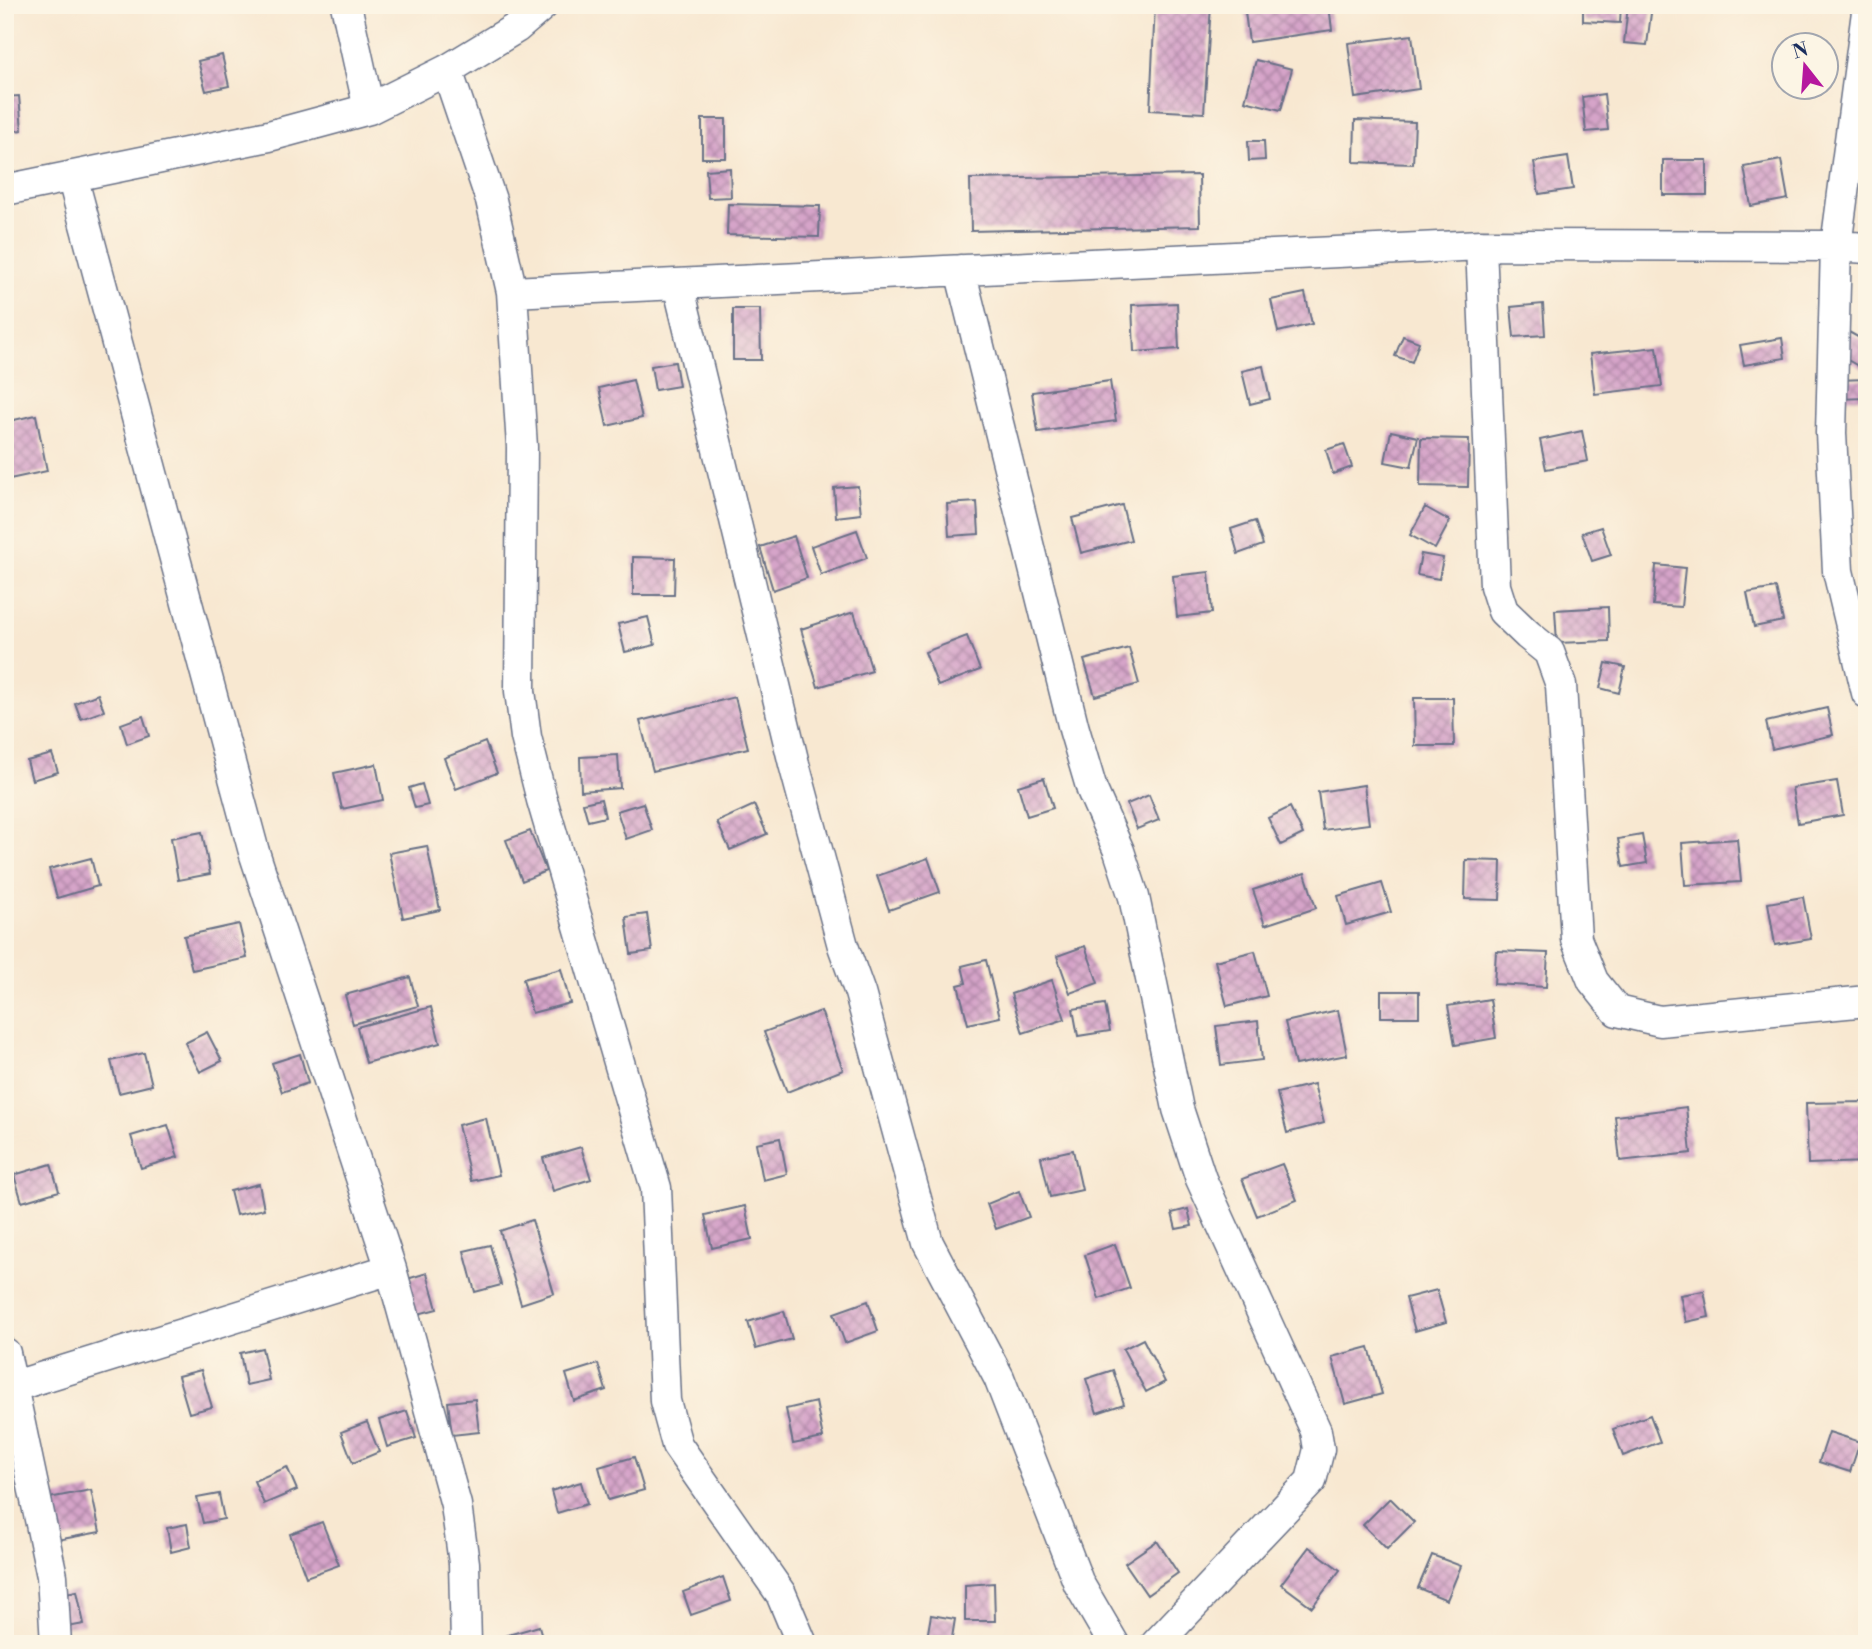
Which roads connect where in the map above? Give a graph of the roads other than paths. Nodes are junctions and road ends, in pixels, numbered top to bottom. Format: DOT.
graph roads {
  1 [pos="346,5"];
  2 [pos="542,5"];
  3 [pos="1867,12"];
  4 [pos="447,70"];
  5 [pos="369,109"];
  6 [pos="72,176"];
  7 [pos="5,190"];
  8 [pos="1481,245"];
  9 [pos="1836,246"];
  10 [pos="1867,248"];
  11 [pos="960,270"];
  12 [pos="678,284"];
  13 [pos="512,292"];
  14 [pos="1867,693"];
  15 [pos="1867,1001"];
  16 [pos="391,1269"];
  17 [pos="5,1353"];
  18 [pos="8,1388"];
  19 [pos="56,1644"];
  20 [pos="466,1644"];
  21 [pos="802,1644"];
  22 [pos="1114,1644"];
  23 [pos="1156,1644"];
  1 -- 5 [label="street"];
  2 -- 4 [label="street"];
  3 -- 9 [label="street"];
  4 -- 5 [label="street"];
  4 -- 13 [label="street"];
  5 -- 6 [label="street"];
  6 -- 7 [label="street"];
  6 -- 16 [label="street"];
  8 -- 9 [label="street"];
  8 -- 11 [label="street"];
  8 -- 15 [label="street"];
  9 -- 10 [label="street"];
  9 -- 14 [label="street"];
  11 -- 12 [label="street"];
  11 -- 23 [label="street"];
  12 -- 13 [label="street"];
  12 -- 22 [label="street"];
  13 -- 21 [label="street"];
  16 -- 18 [label="street"];
  16 -- 20 [label="street"];
  17 -- 18 [label="street"];
  18 -- 19 [label="street"];
}
